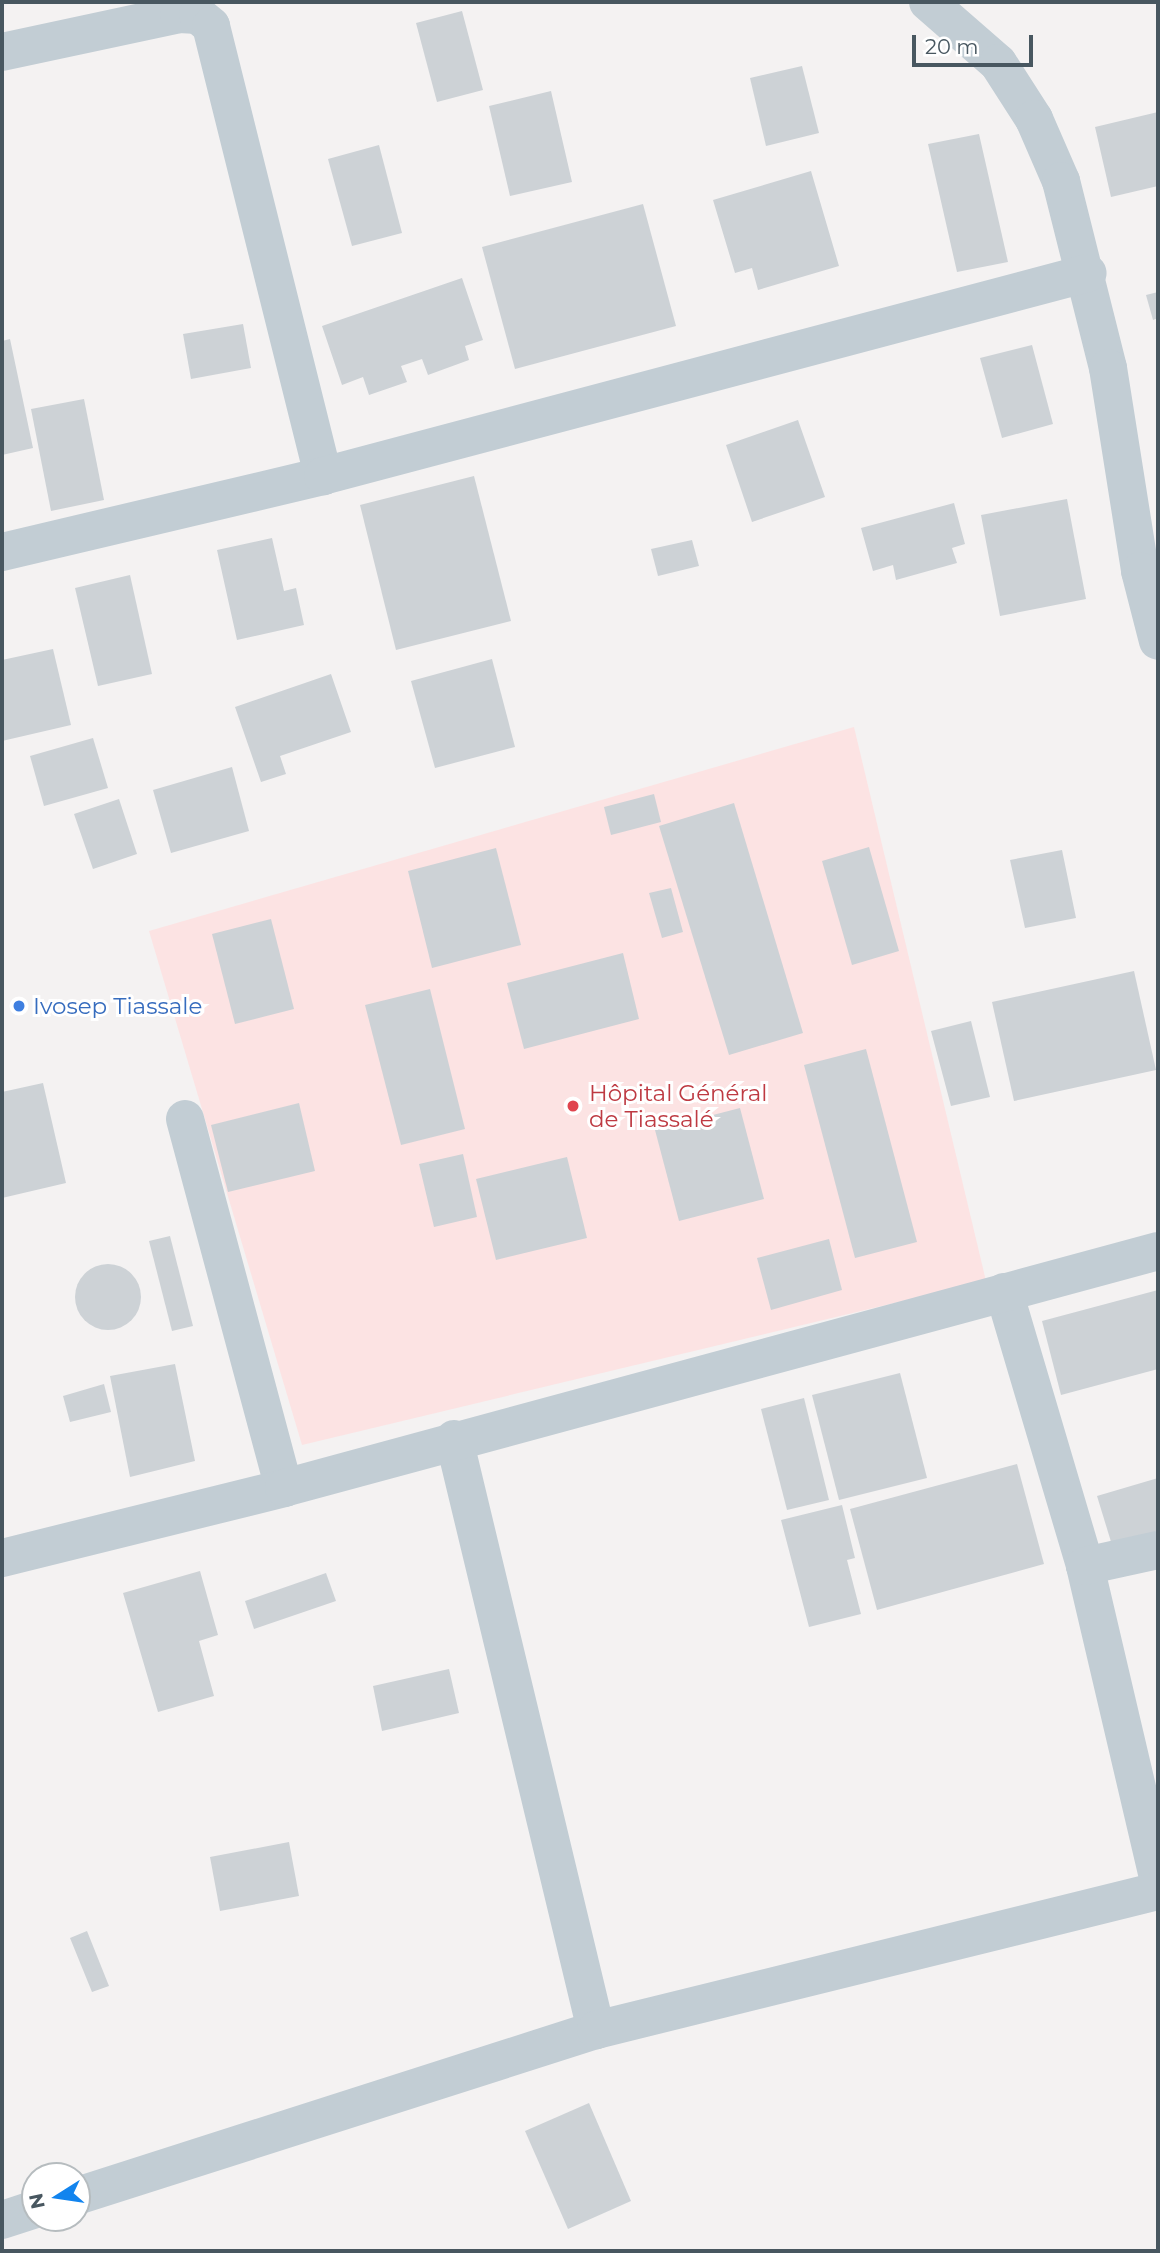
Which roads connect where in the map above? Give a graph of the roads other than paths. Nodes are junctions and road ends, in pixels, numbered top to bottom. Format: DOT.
graph roads {
  1 [pos="928,2"];
  2 [pos="2,52"];
  3 [pos="1088,273"];
  4 [pos="323,476"];
  5 [pos="2,552"];
  6 [pos="1158,641"];
  7 [pos="185,1119"];
  8 [pos="1158,1251"];
  9 [pos="1004,1292"];
  10 [pos="454,1439"];
  11 [pos="284,1489"];
  12 [pos="1158,1550"];
  13 [pos="2,1558"];
  14 [pos="1085,1566"];
  15 [pos="1158,1878"];
  16 [pos="1158,1891"];
  17 [pos="596,2030"];
  18 [pos="91,2192"];
  19 [pos="21,2214"];
  20 [pos="2,2220"];
  1 -- 3 [label="street"];
  2 -- 4 [label="street"];
  3 -- 4 [label="street"];
  3 -- 6 [label="street"];
  4 -- 5 [label="street"];
  7 -- 11 [label="street"];
  8 -- 9 [label="street"];
  9 -- 10 [label="street"];
  9 -- 14 [label="street"];
  10 -- 11 [label="street"];
  10 -- 17 [label="street"];
  11 -- 13 [label="street"];
  12 -- 14 [label="street"];
  14 -- 15 [label="street"];
  16 -- 17 [label="street"];
  17 -- 18 [label="street"];
  19 -- 20 [label="street"];
}
